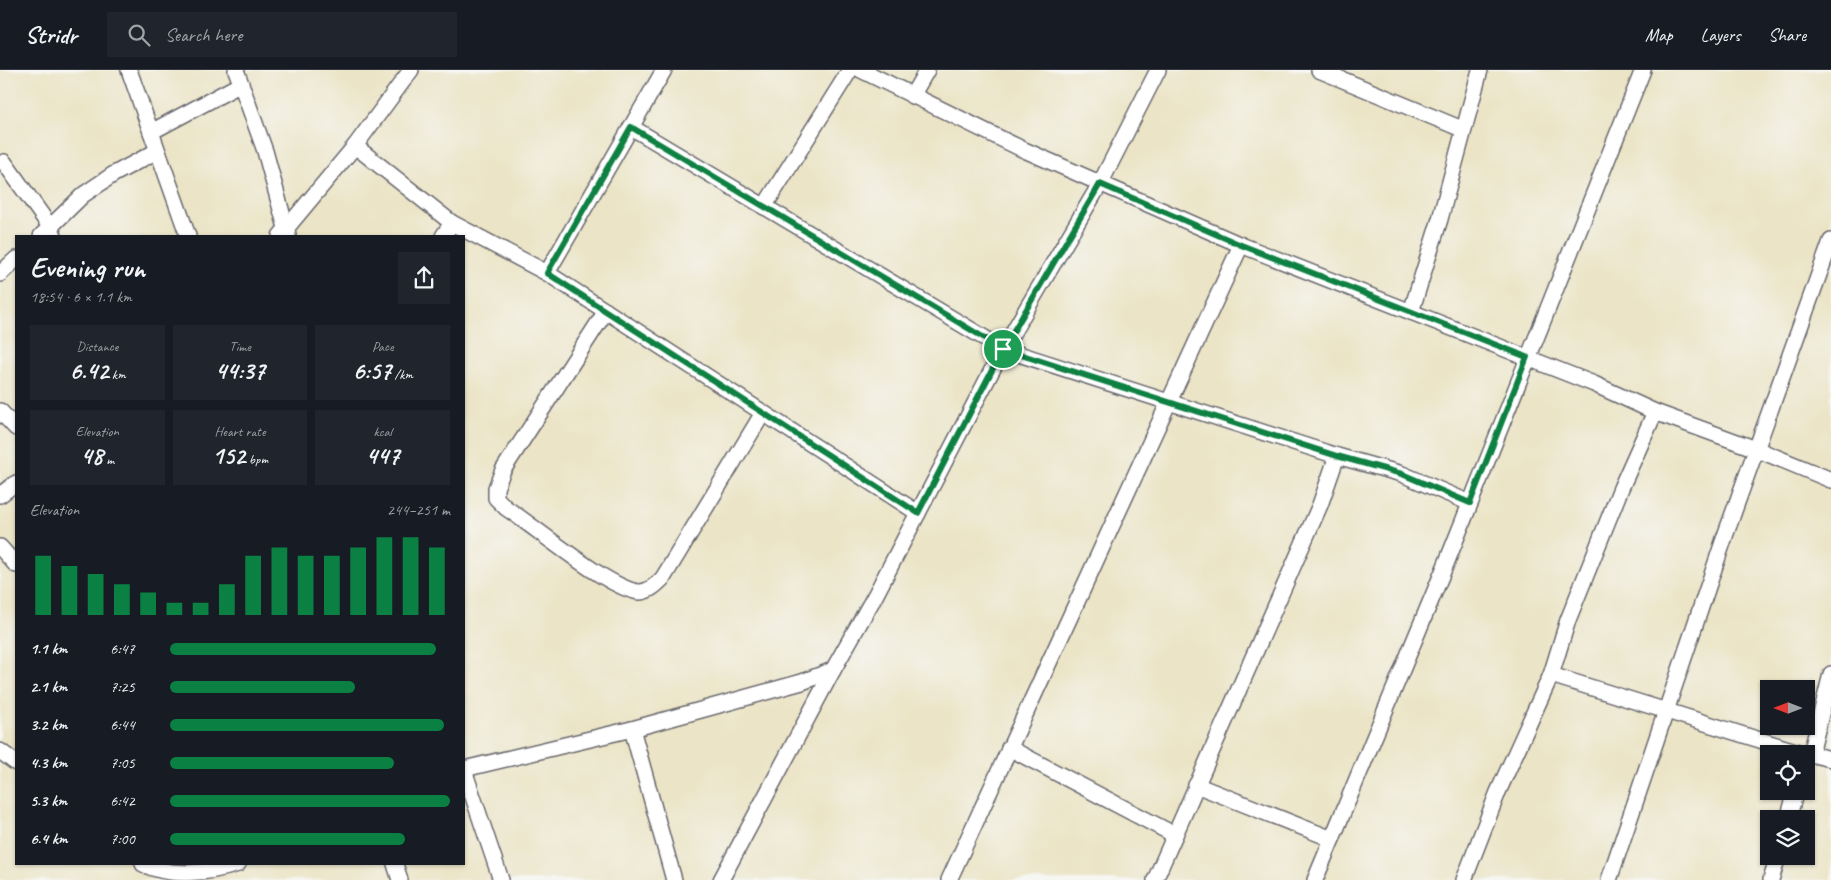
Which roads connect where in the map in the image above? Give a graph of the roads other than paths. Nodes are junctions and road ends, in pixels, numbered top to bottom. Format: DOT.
graph roads {
  1 [pos="129,70"];
  2 [pos="411,70"];
  3 [pos="664,70"];
  4 [pos="850,70"];
  5 [pos="861,70"];
  6 [pos="927,70"];
  7 [pos="1158,70"];
  8 [pos="1320,70"];
  9 [pos="1480,70"];
  10 [pos="1644,70"];
  11 [pos="239,77"];
  12 [pos="912,96"];
  13 [pos="631,127"];
  14 [pos="1462,129"];
  15 [pos="150,132"];
  16 [pos="354,146"];
  17 [pos="157,151"];
  18 [pos="4,162"];
  19 [pos="1100,184"];
  20 [pos="764,207"];
  21 [pos="452,223"];
  22 [pos="49,233"];
  23 [pos="285,234"];
  24 [pos="188,235"];
  25 [pos="444,235"];
  26 [pos="1831,241"];
  27 [pos="1241,245"];
  28 [pos="15,260"];
  29 [pos="547,273"];
  30 [pos="0,274"];
  31 [pos="606,311"];
  32 [pos="1411,312"];
  33 [pos="1003,349"];
  34 [pos="1527,357"];
  35 [pos="1170,402"];
  36 [pos="0,411"];
  37 [pos="1655,412"];
  38 [pos="763,414"];
  39 [pos="15,427"];
  40 [pos="1756,449"];
  41 [pos="1337,456"];
  42 [pos="1831,480"];
  43 [pos="15,484"];
  44 [pos="0,495"];
  45 [pos="1470,503"];
  46 [pos="918,513"];
  47 [pos="0,547"];
  48 [pos="15,565"];
  49 [pos="833,670"];
  50 [pos="1831,674"];
  51 [pos="1551,675"];
  52 [pos="1666,710"];
  53 [pos="632,729"];
  54 [pos="1778,745"];
  55 [pos="1810,745"];
  56 [pos="1009,748"];
  57 [pos="0,751"];
  58 [pos="1815,756"];
  59 [pos="1831,759"];
  60 [pos="15,762"];
  61 [pos="465,770"];
  62 [pos="465,773"];
  63 [pos="1196,785"];
  64 [pos="1175,835"];
  65 [pos="1332,838"];
  66 [pos="146,865"];
  67 [pos="235,865"];
  68 [pos="395,865"];
  69 [pos="1775,865"];
  70 [pos="179,876"];
  71 [pos="400,880"];
  72 [pos="501,880"];
  73 [pos="674,880"];
  74 [pos="721,880"];
  75 [pos="949,880"];
  76 [pos="1156,880"];
  77 [pos="1315,880"];
  78 [pos="1464,880"];
  79 [pos="1609,880"];
  80 [pos="1771,880"];
  1 -- 15 [label="street"];
  2 -- 16 [label="street"];
  3 -- 13 [label="street"];
  4 -- 20 [label="street"];
  5 -- 12 [label="street"];
  6 -- 12 [label="street"];
  7 -- 19 [label="street"];
  8 -- 14 [label="street"];
  9 -- 14 [label="street"];
  10 -- 34 [label="street"];
  11 -- 15 [label="street"];
  11 -- 23 [label="street"];
  12 -- 19 [label="street"];
  13 -- 20 [label="street"];
  13 -- 29 [label="street"];
  14 -- 32 [label="street"];
  15 -- 17 [label="street"];
  16 -- 21 [label="street"];
  16 -- 23 [label="street"];
  17 -- 22 [label="street"];
  17 -- 24 [label="street"];
  18 -- 22 [label="street"];
  19 -- 27 [label="street"];
  19 -- 33 [label="street"];
  20 -- 33 [label="street"];
  21 -- 25 [label="street"];
  21 -- 29 [label="street"];
  26 -- 40 [label="street"];
  27 -- 32 [label="street"];
  27 -- 35 [label="street"];
  28 -- 30 [label="street"];
  29 -- 31 [label="street"];
  31 -- 38 [label="street"];
  31 -- 38 [label="street"];
  32 -- 34 [label="street"];
  33 -- 35 [label="street"];
  33 -- 46 [label="street"];
  34 -- 37 [label="street"];
  34 -- 45 [label="street"];
  35 -- 41 [label="street"];
  35 -- 56 [label="street"];
  36 -- 39 [label="street"];
  37 -- 40 [label="street"];
  37 -- 51 [label="street"];
  38 -- 46 [label="street"];
  40 -- 42 [label="street"];
  40 -- 52 [label="street"];
  41 -- 45 [label="street"];
  41 -- 63 [label="street"];
  43 -- 44 [label="street"];
  45 -- 65 [label="street"];
  46 -- 49 [label="street"];
  47 -- 48 [label="street"];
  49 -- 53 [label="street"];
  49 -- 74 [label="street"];
  50 -- 55 [label="street"];
  51 -- 52 [label="street"];
  51 -- 78 [label="street"];
  52 -- 54 [label="street"];
  52 -- 79 [label="street"];
  53 -- 61 [label="street"];
  53 -- 73 [label="street"];
  56 -- 64 [label="street"];
  56 -- 75 [label="street"];
  57 -- 60 [label="street"];
  58 -- 59 [label="street"];
  62 -- 72 [label="street"];
  63 -- 64 [label="street"];
  63 -- 65 [label="street"];
  64 -- 76 [label="street"];
  65 -- 77 [label="street"];
  66 -- 70 [label="street"];
  67 -- 70 [label="street"];
  68 -- 71 [label="street"];
  69 -- 80 [label="street"];
}
